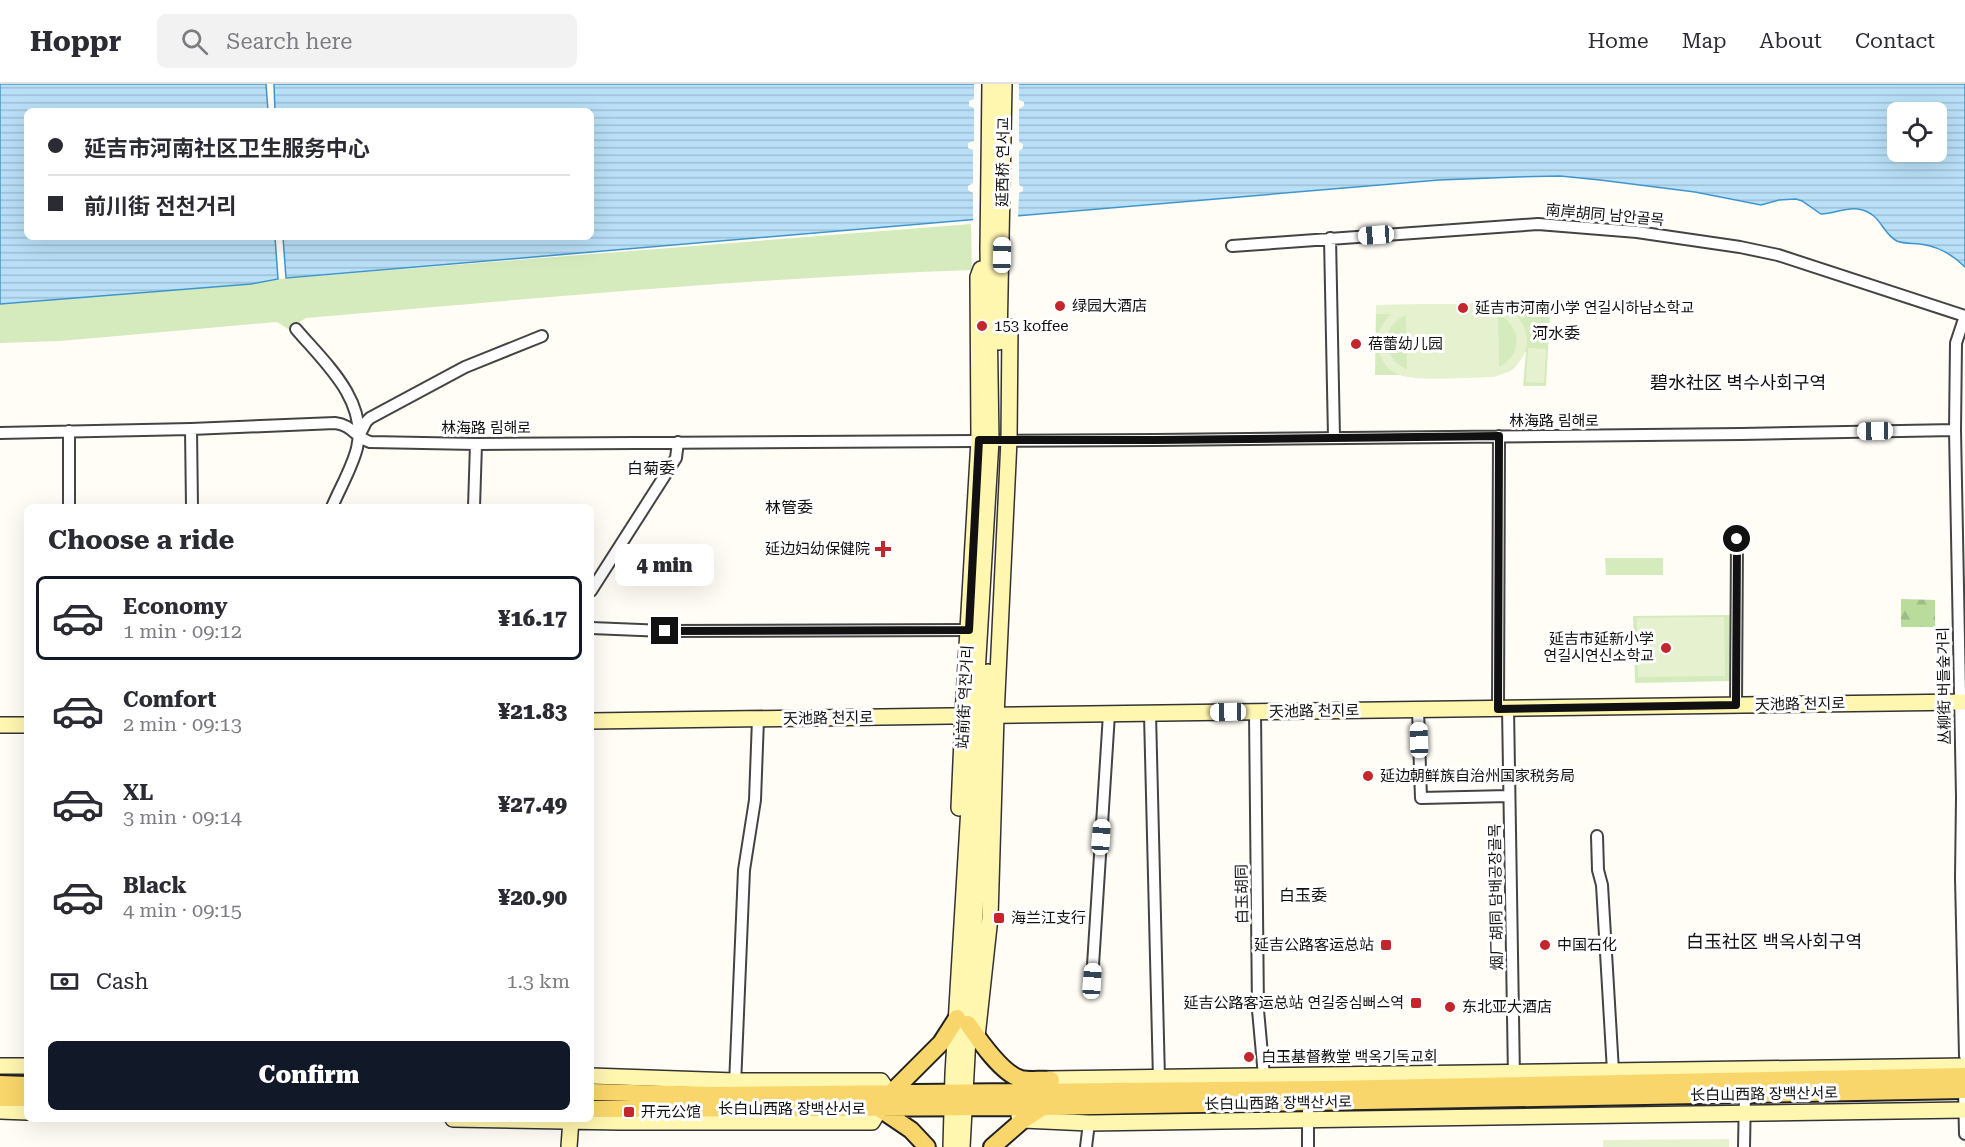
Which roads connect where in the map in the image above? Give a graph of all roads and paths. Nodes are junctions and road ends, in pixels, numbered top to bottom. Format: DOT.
graph roads {
  1 [pos="990,84"];
  2 [pos="1004,84"];
  3 [pos="1330,238"];
  4 [pos="993,243"];
  5 [pos="1232,246"];
  6 [pos="1965,316"];
  7 [pos="296,329"];
  8 [pos="542,336"];
  9 [pos="191,429"];
  10 [pos="1955,430"];
  11 [pos="69,431"];
  12 [pos="0,434"];
  13 [pos="359,436"];
  14 [pos="1499,436"];
  15 [pos="1334,437"];
  16 [pos="994,440"];
  17 [pos="678,441"];
  18 [pos="476,444"];
  19 [pos="69,504"];
  20 [pos="192,504"];
  21 [pos="333,504"];
  22 [pos="474,504"];
  23 [pos="1737,539"];
  24 [pos="594,586"];
  25 [pos="1961,612"];
  26 [pos="594,628"];
  27 [pos="969,630"];
  28 [pos="1963,702"];
  29 [pos="1736,705"];
  30 [pos="1503,709"];
  31 [pos="1418,710"];
  32 [pos="1255,712"];
  33 [pos="1109,714"];
  34 [pos="1150,714"];
  35 [pos="980,716"];
  36 [pos="758,718"];
  37 [pos="594,721"];
  38 [pos="0,725"];
  39 [pos="24,725"];
  40 [pos="1509,796"];
  41 [pos="1964,797"];
  42 [pos="1597,836"];
  43 [pos="1092,981"];
  44 [pos="967,1026"];
  45 [pos="947,1036"];
  46 [pos="1965,1056"];
  47 [pos="0,1066"];
  48 [pos="24,1066"];
  49 [pos="1965,1066"];
  50 [pos="1613,1071"];
  51 [pos="594,1076"];
  52 [pos="1264,1076"];
  53 [pos="1965,1076"];
  54 [pos="1050,1079"];
  55 [pos="1159,1079"];
  56 [pos="1514,1079"];
  57 [pos="1327,1081"];
  58 [pos="0,1084"];
  59 [pos="24,1085"];
  60 [pos="735,1088"];
  61 [pos="1074,1090"];
  62 [pos="1965,1090"];
  63 [pos="594,1092"];
  64 [pos="890,1094"];
  65 [pos="1745,1094"];
  66 [pos="0,1098"];
  67 [pos="24,1098"];
  68 [pos="959,1100"];
  69 [pos="594,1109"];
  70 [pos="1965,1110"];
  71 [pos="0,1111"];
  72 [pos="1308,1111"];
  73 [pos="24,1112"];
  74 [pos="1018,1114"];
  75 [pos="1744,1114"];
  76 [pos="876,1115"];
  77 [pos="594,1120"];
  78 [pos="571,1122"];
  79 [pos="1089,1123"];
  80 [pos="1965,1134"];
  81 [pos="569,1147"];
  82 [pos="927,1147"];
  83 [pos="942,1147"];
  84 [pos="951,1147"];
  85 [pos="962,1147"];
  86 [pos="972,1147"];
  87 [pos="992,1147"];
  88 [pos="1086,1147"];
  89 [pos="1308,1147"];
  90 [pos="1744,1147"];
  1 -- 4 [label="street, 延西桥 연서교"];
  2 -- 4 [label="street, 延西桥 연서교"];
  3 -- 5 [label="street, 南岸胡同 남안골목"];
  3 -- 6 [label="street, 南岸胡同 남안골목"];
  3 -- 15 [label="street"];
  4 -- 16 [label="street, 站前街 역전거리"];
  4 -- 16 [label="street, 站前街 역전거리"];
  6 -- 10 [label="street, 丛柳街 버들숲거리"];
  7 -- 13 [label="street"];
  8 -- 13 [label="street"];
  9 -- 11 [label="street, 林海路 림해로"];
  9 -- 13 [label="street, 林海路 림해로"];
  9 -- 20 [label="street"];
  10 -- 14 [label="street, 林海路 림해로"];
  10 -- 25 [label="street, 丛柳街 버들숲거리"];
  11 -- 12 [label="street, 林海路 림해로"];
  11 -- 19 [label="street"];
  13 -- 18 [label="street, 林海路 림해로"];
  13 -- 21 [label="street"];
  14 -- 15 [label="street, 林海路 림해로"];
  14 -- 30 [label="street, 烟厂胡同 담배공장골목"];
  15 -- 16 [label="street, 林海路 림해로"];
  16 -- 17 [label="street, 林海路 림해로"];
  16 -- 27 [label="street, 站前街 역전거리"];
  16 -- 35 [label="street, 站前街 역전거리"];
  17 -- 18 [label="street, 林海路 림해로"];
  17 -- 24 [label="street"];
  18 -- 22 [label="street"];
  23 -- 29 [label="street"];
  25 -- 28 [label="street, 丛柳街 버들숲거리"];
  26 -- 27 [label="street"];
  27 -- 35 [label="street, 站前街 역전거리"];
  28 -- 29 [label="street, 天池路 천지로"];
  28 -- 41 [label="street, 丛柳街 버들숲거리"];
  29 -- 30 [label="street, 天池路 천지로"];
  30 -- 31 [label="street, 天池路 천지로"];
  30 -- 40 [label="street, 烟厂胡同 담배공장골목"];
  31 -- 32 [label="street, 天池路 천지로"];
  31 -- 40 [label="street"];
  32 -- 34 [label="street, 天池路 천지로"];
  32 -- 52 [label="street, 白玉胡同"];
  33 -- 34 [label="street, 天池路 천지로"];
  33 -- 35 [label="street, 天池路 천지로"];
  33 -- 43 [label="street"];
  34 -- 55 [label="street"];
  35 -- 36 [label="street, 天池路 천지로"];
  35 -- 44 [label="street, 站前街 역전거리"];
  35 -- 44 [label="street, 站前街 역전거리"];
  35 -- 45 [label="street, 站前街 역전거리"];
  36 -- 37 [label="street, 天池路 천지로"];
  36 -- 60 [label="street"];
  38 -- 39 [label="street"];
  40 -- 56 [label="street, 烟厂胡同 담배공장골목"];
  41 -- 46 [label="street, 丛柳街 버들숲거리"];
  42 -- 50 [label="street"];
  44 -- 45 [label="main road"];
  44 -- 54 [label="main road"];
  44 -- 68 [label="street, 站前街 역전거리"];
  44 -- 68 [label="street, 站前街 역전거리"];
  45 -- 64 [label="main road"];
  45 -- 68 [label="street, 站前街 역전거리"];
  47 -- 48 [label="street"];
  49 -- 50 [label="street"];
  50 -- 56 [label="street"];
  51 -- 60 [label="street, 长白山西路 장백산서로"];
  52 -- 55 [label="street"];
  52 -- 57 [label="street"];
  53 -- 56 [label="main road, 长白山西路 장백산서로"];
  54 -- 55 [label="street"];
  54 -- 61 [label="main road"];
  56 -- 57 [label="main road, 长白山西路 장백산서로"];
  57 -- 61 [label="main road, 长白山西路 장백산서로"];
  58 -- 59 [label="main road"];
  60 -- 63 [label="main road, 长白山西路 장백산서로"];
  60 -- 64 [label="main road, 长白山西路 장백산서로"];
  61 -- 68 [label="main road, 长白山西路 장백산서로"];
  62 -- 65 [label="main road, 长白山西路 장백산서로"];
  62 -- 70 [label="street"];
  64 -- 68 [label="main road, 长白山西路 장백산서로"];
  65 -- 72 [label="main road, 长白山西路 장백산서로"];
  65 -- 75 [label="street"];
  66 -- 67 [label="main road"];
  68 -- 74 [label="main road, 长白山西路 장백산서로"];
  68 -- 76 [label="main road, 长白山西路 장백산서로"];
  68 -- 83 [label="street, 站前街 역전거리"];
  68 -- 84 [label="street, 站前街 역전거리"];
  68 -- 85 [label="street, 站前街 역전거리"];
  68 -- 86 [label="street, 站前街 역전거리"];
  69 -- 76 [label="main road, 长白山西路 장백산서로"];
  70 -- 75 [label="street"];
  70 -- 80 [label="street"];
  71 -- 73 [label="street"];
  72 -- 74 [label="main road, 长白山西路 장백산서로"];
  72 -- 75 [label="street"];
  72 -- 79 [label="street"];
  72 -- 89 [label="street"];
  74 -- 79 [label="street"];
  74 -- 87 [label="main road"];
  75 -- 90 [label="street"];
  76 -- 77 [label="street, 长白山西路 장백산서로"];
  76 -- 82 [label="main road"];
  78 -- 81 [label="street"];
  79 -- 88 [label="street"];
}
